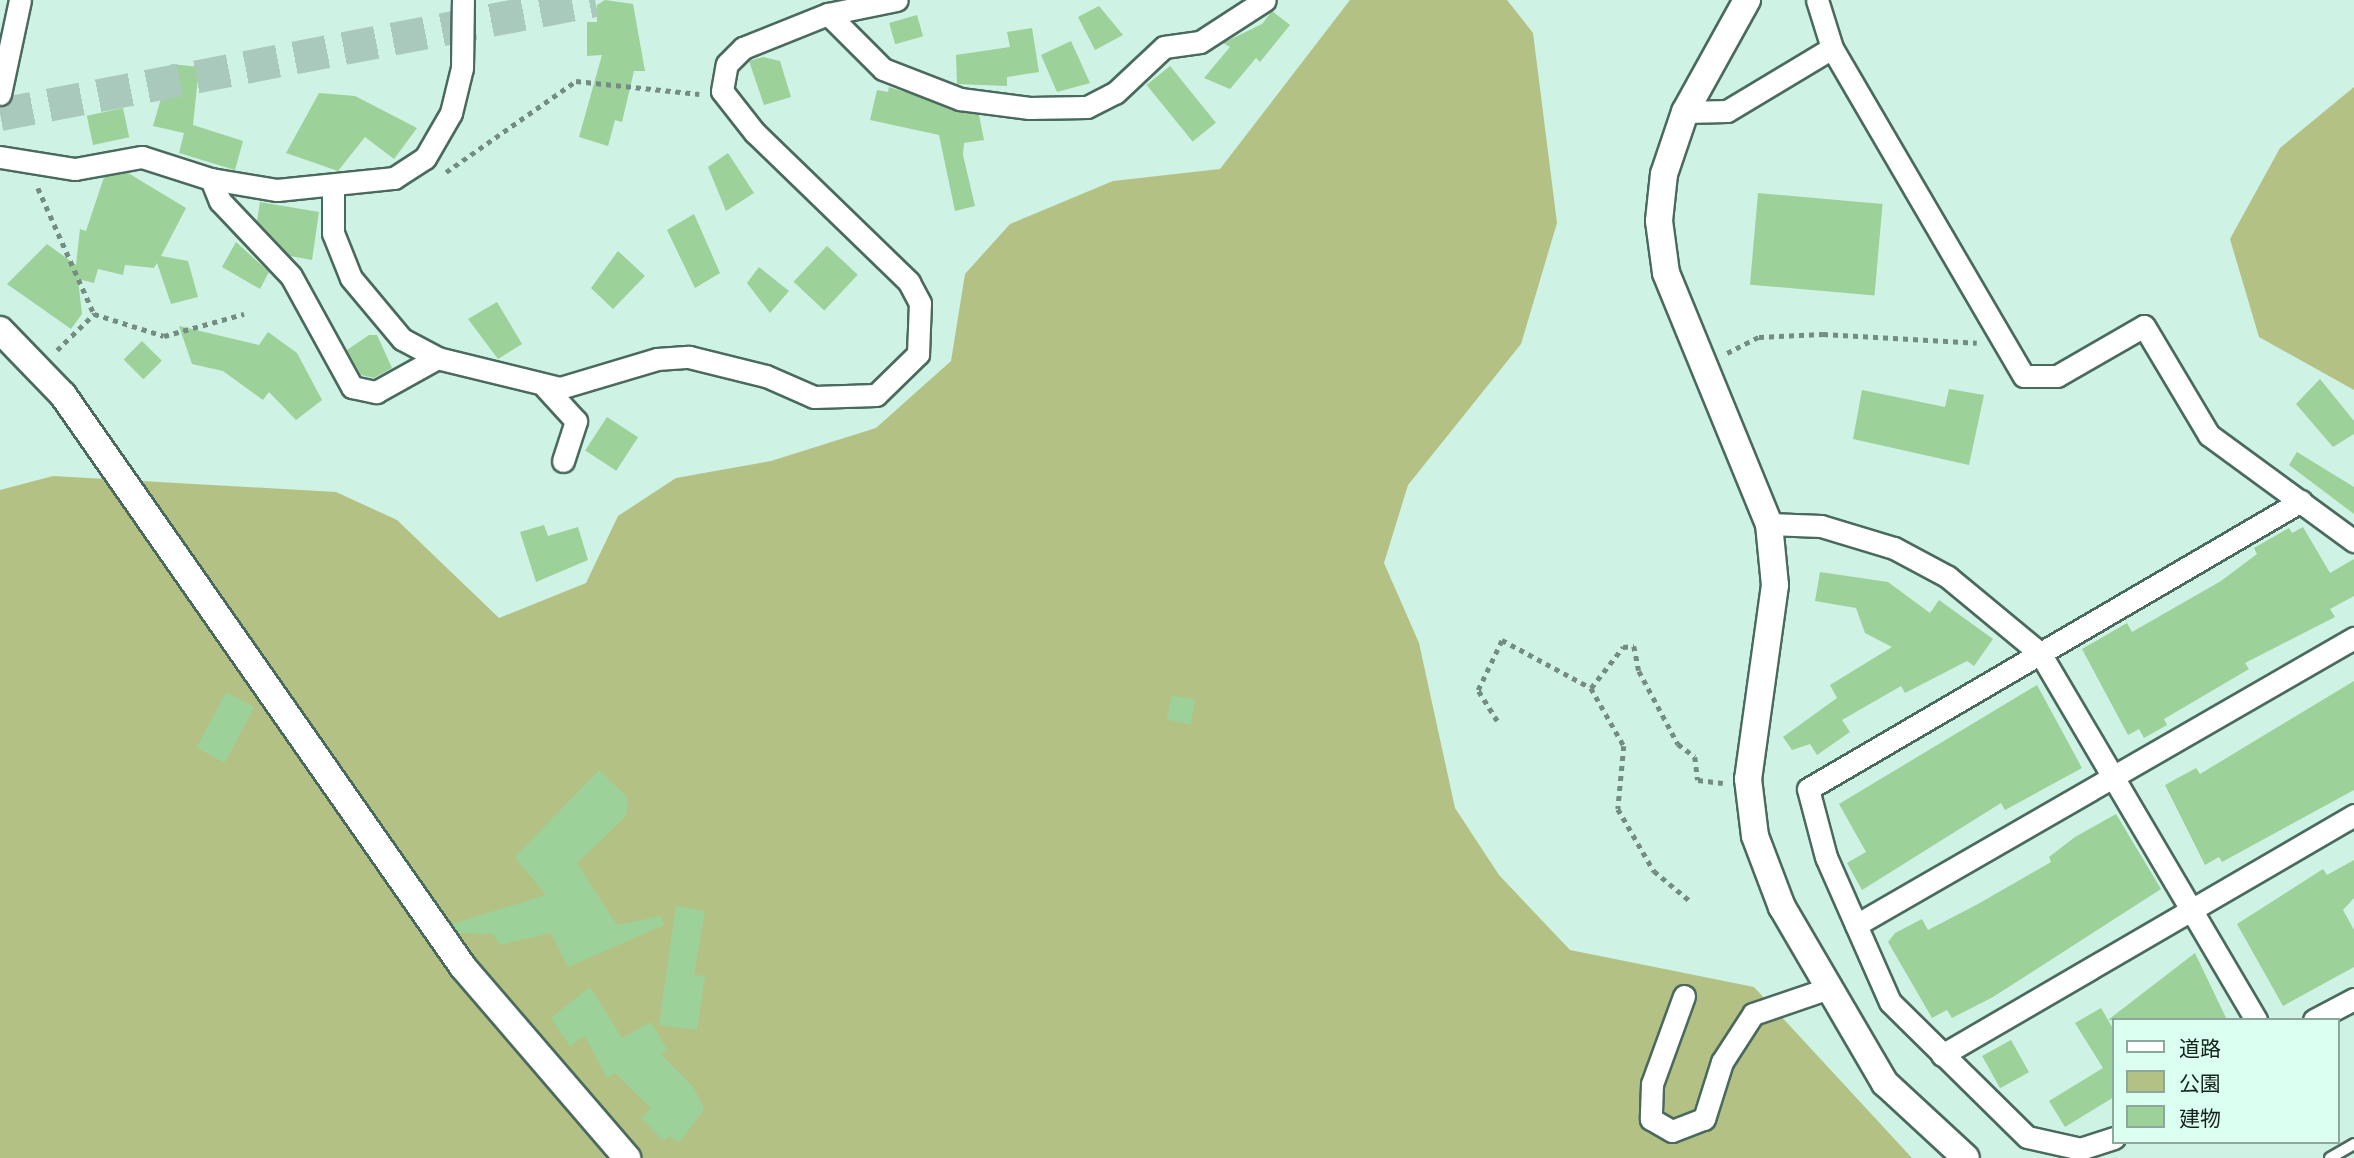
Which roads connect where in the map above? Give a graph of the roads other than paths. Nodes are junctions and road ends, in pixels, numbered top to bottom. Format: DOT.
graph roads {
  1 [pos="20,0"];
  2 [pos="463,0"];
  3 [pos="897,0"];
  4 [pos="1265,0"];
  5 [pos="1747,0"];
  6 [pos="1817,0"];
  7 [pos="828,14"];
  8 [pos="1832,48"];
  9 [pos="0,94"];
  10 [pos="1685,112"];
  11 [pos="0,157"];
  12 [pos="211,179"];
  13 [pos="333,188"];
  14 [pos="0,330"];
  15 [pos="437,358"];
  16 [pos="545,387"];
  17 [pos="563,461"];
  18 [pos="2301,501"];
  19 [pos="1769,524"];
  20 [pos="2354,541"];
  21 [pos="2354,638"];
  22 [pos="2040,653"];
  23 [pos="2116,778"];
  24 [pos="2354,815"];
  25 [pos="2191,907"];
  26 [pos="1856,925"];
  27 [pos="1829,988"];
  28 [pos="1684,996"];
  29 [pos="2354,999"];
  30 [pos="2255,1018"];
  31 [pos="2318,1018"];
  32 [pos="1942,1055"];
  33 [pos="2112,1139"];
  34 [pos="2354,1144"];
  35 [pos="627,1158"];
  36 [pos="1966,1158"];
  37 [pos="2330,1158"];
  1 -- 9 [label="street"];
  2 -- 13 [label="street"];
  3 -- 7 [label="street"];
  4 -- 7 [label="street"];
  5 -- 10 [label="street"];
  6 -- 8 [label="street"];
  7 -- 16 [label="street"];
  8 -- 10 [label="street"];
  8 -- 18 [label="street"];
  10 -- 19 [label="street"];
  11 -- 12 [label="street"];
  12 -- 13 [label="street"];
  12 -- 15 [label="street"];
  13 -- 15 [label="street"];
  14 -- 35 [label="street"];
  15 -- 16 [label="street"];
  16 -- 17 [label="street"];
  18 -- 20 [label="street"];
  18 -- 22 [label="street"];
  19 -- 22 [label="street"];
  19 -- 27 [label="street"];
  21 -- 23 [label="street"];
  22 -- 23 [label="street"];
  22 -- 26 [label="street"];
  23 -- 25 [label="street"];
  23 -- 26 [label="street"];
  24 -- 25 [label="street"];
  25 -- 30 [label="street"];
  25 -- 32 [label="street"];
  26 -- 32 [label="street"];
  27 -- 28 [label="street"];
  27 -- 36 [label="street"];
  29 -- 31 [label="street"];
  32 -- 33 [label="street"];
  34 -- 37 [label="lane"];
}
